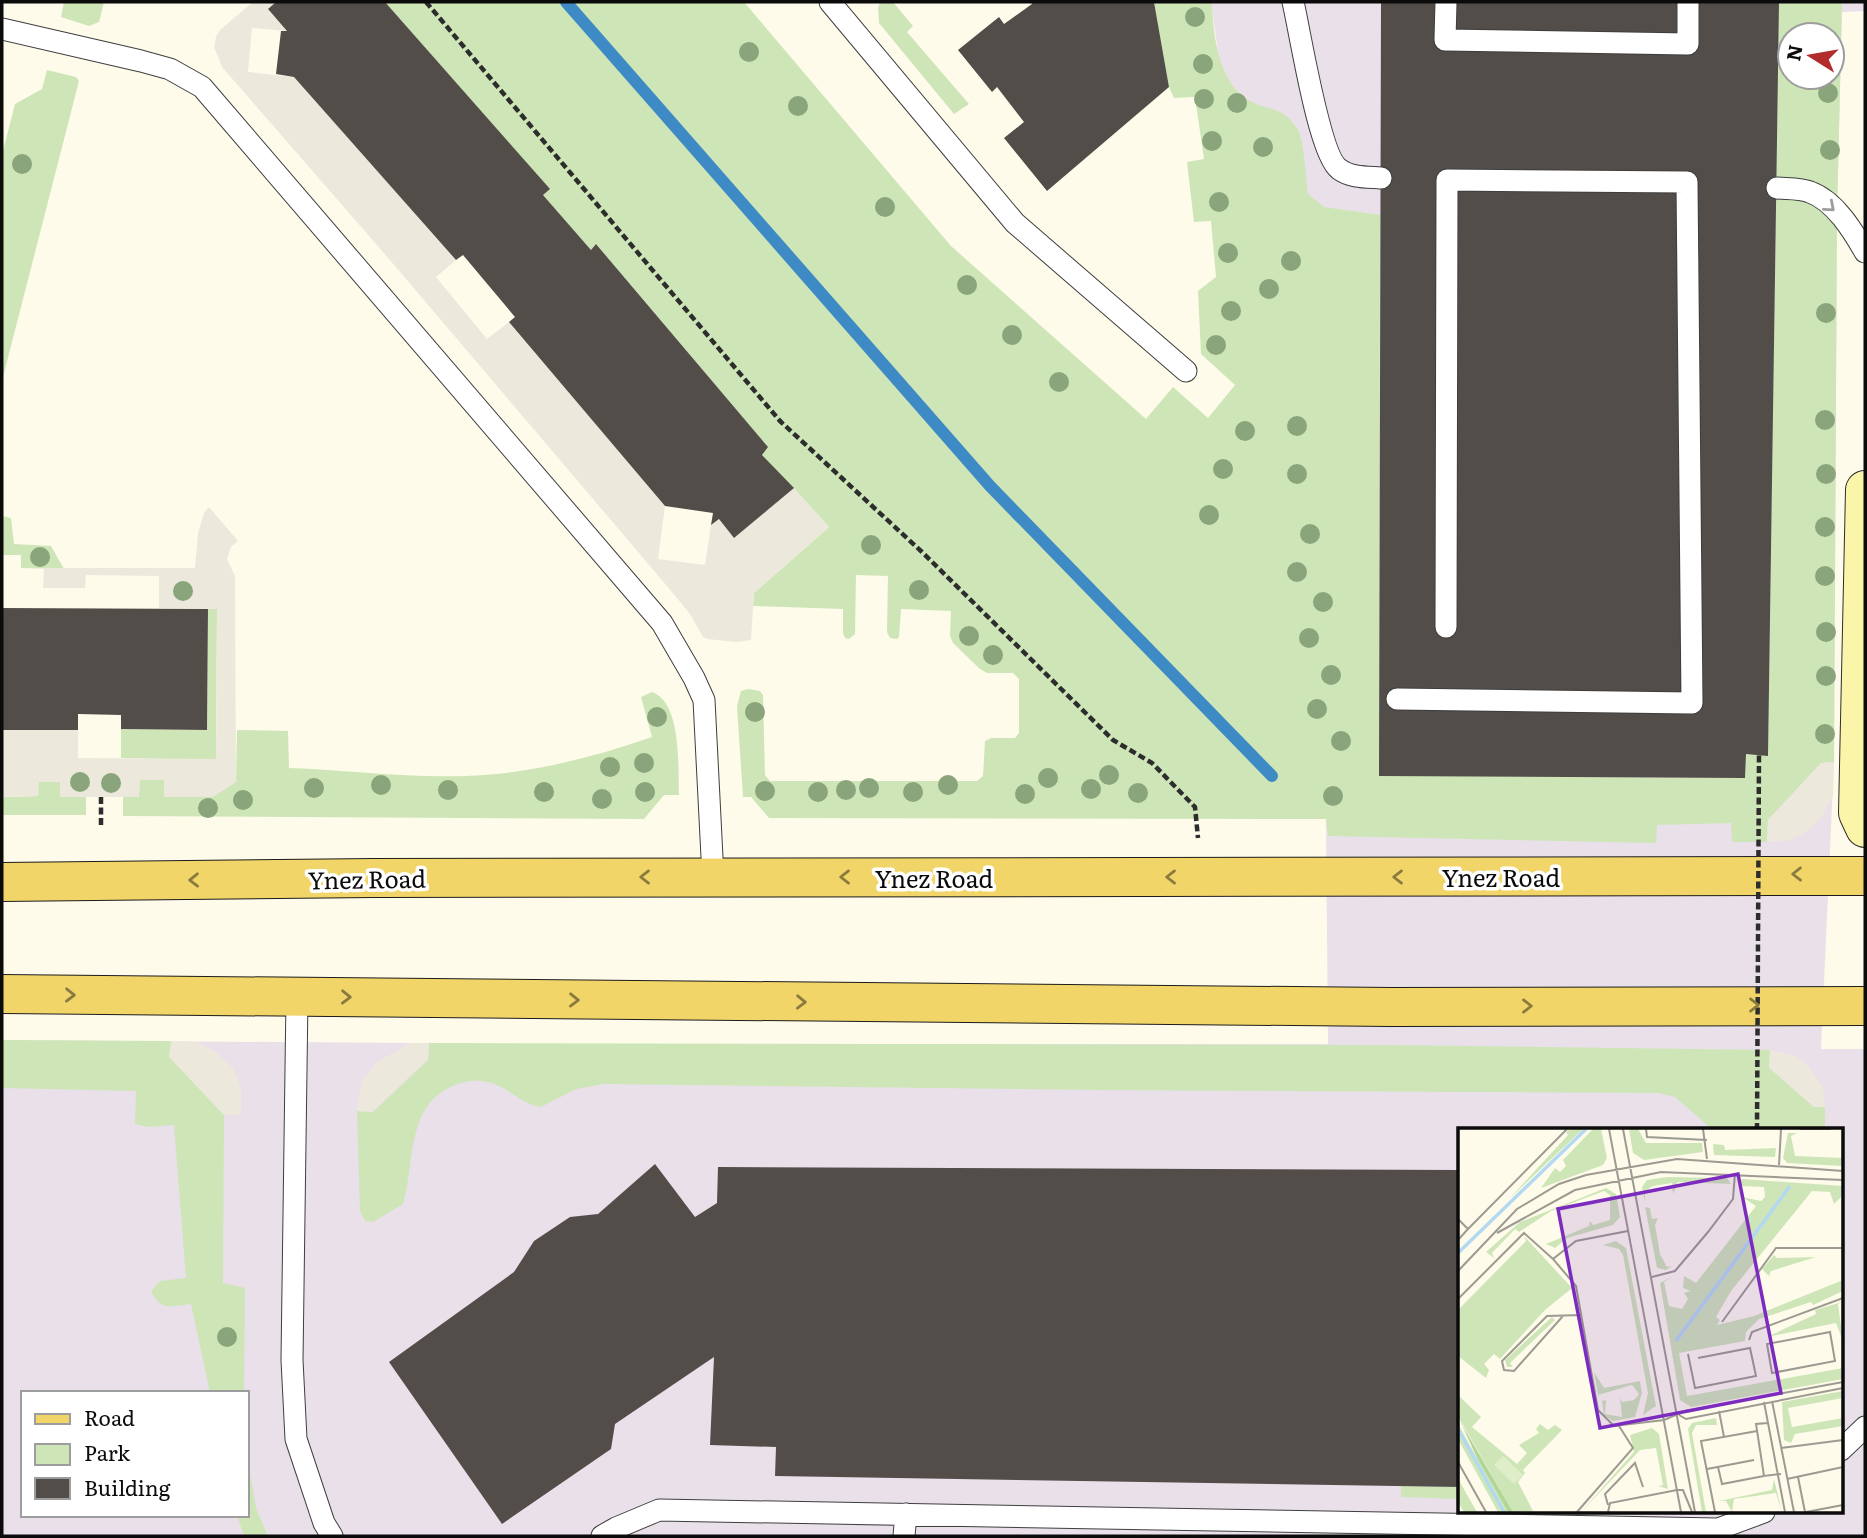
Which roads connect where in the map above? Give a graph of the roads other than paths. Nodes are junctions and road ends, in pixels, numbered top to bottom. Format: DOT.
graph roads {
  1 [pos="830,2"];
  2 [pos="1293,2"];
  3 [pos="1446,2"];
  4 [pos="1688,2"];
  5 [pos="2,29"];
  6 [pos="1381,178"];
  7 [pos="1777,187"];
  8 [pos="1865,253"];
  9 [pos="1186,371"];
  10 [pos="1865,490"];
  11 [pos="1865,536"];
  12 [pos="1446,626"];
  13 [pos="1397,699"];
  14 [pos="1865,828"];
  15 [pos="1865,876"];
  16 [pos="713,877"];
  17 [pos="2,882"];
  18 [pos="2,994"];
  19 [pos="297,997"];
  20 [pos="1865,1006"];
  21 [pos="1865,1427"];
  22 [pos="1842,1449"];
  23 [pos="906,1514"];
  24 [pos="1759,1514"];
  25 [pos="332,1536"];
  26 [pos="602,1536"];
  27 [pos="904,1536"];
  1 -- 9 [label="lane"];
  2 -- 6 [label="lane"];
  3 -- 4 [label="lane"];
  5 -- 16 [label="lane"];
  7 -- 8 [label="lane, one-way"];
  10 -- 11 [label="street"];
  11 -- 14 [label="street"];
  12 -- 13 [label="lane"];
  15 -- 16 [label="main road, Ynez Road, one-way"];
  16 -- 17 [label="main road, Ynez Road, one-way"];
  18 -- 19 [label="main road, one-way"];
  19 -- 20 [label="main road, one-way"];
  19 -- 25 [label="lane"];
  21 -- 22 [label="lane"];
  23 -- 24 [label="lane"];
  23 -- 26 [label="lane"];
  23 -- 27 [label="lane"];
}
